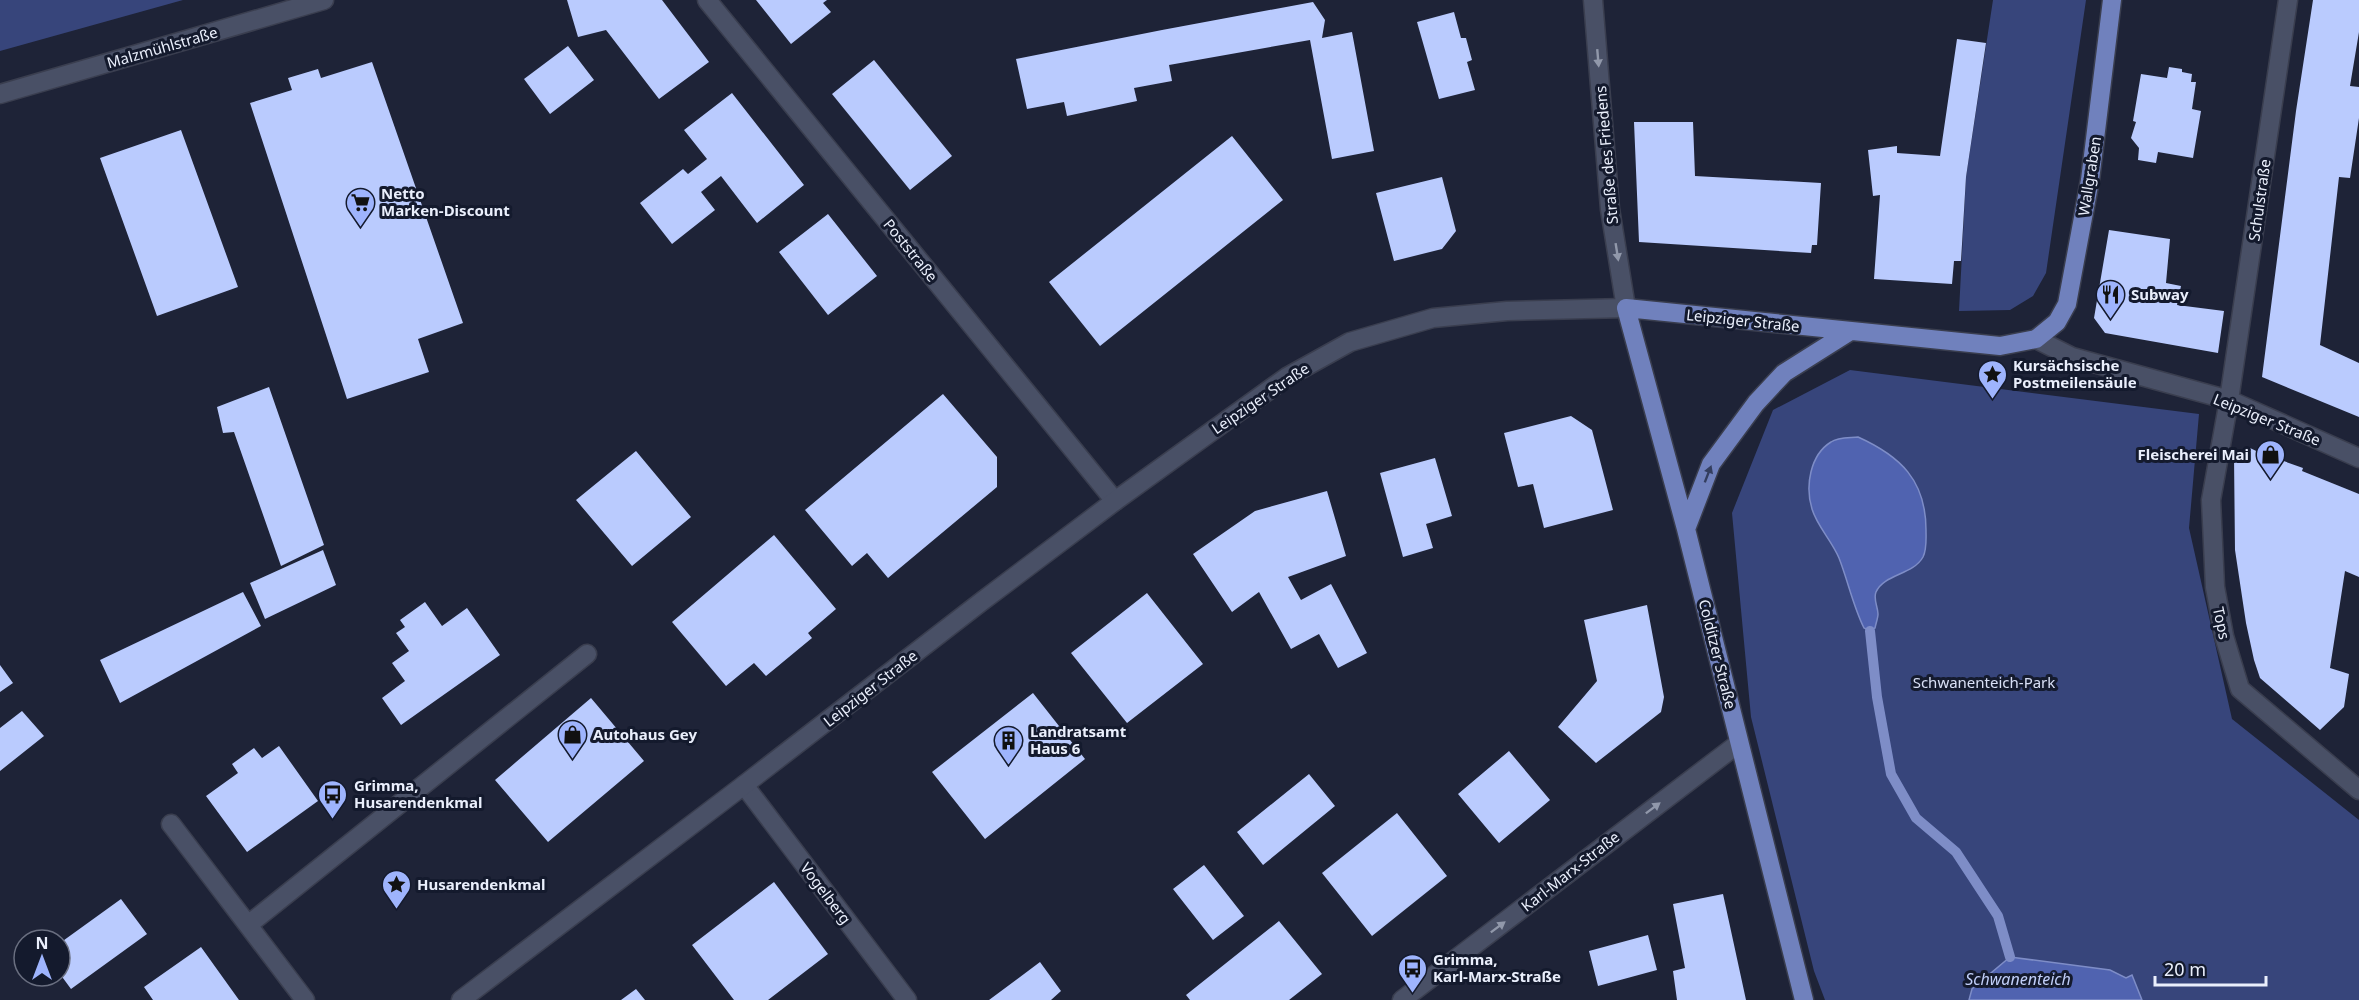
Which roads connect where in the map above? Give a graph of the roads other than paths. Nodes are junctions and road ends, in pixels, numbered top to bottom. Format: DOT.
graph roads {
  1 [pos="324,0"];
  2 [pos="707,0"];
  3 [pos="1593,0"];
  4 [pos="2112,0"];
  5 [pos="2288,0"];
  6 [pos="0,94"];
  7 [pos="1626,309"];
  8 [pos="1848,332"];
  9 [pos="2036,339"];
  10 [pos="2229,400"];
  11 [pos="2359,458"];
  12 [pos="1115,501"];
  13 [pos="1686,529"];
  14 [pos="587,654"];
  15 [pos="1739,743"];
  16 [pos="744,785"];
  17 [pos="2359,790"];
  18 [pos="171,824"];
  19 [pos="248,925"];
  20 [pos="305,1000"];
  21 [pos="461,1000"];
  22 [pos="907,1000"];
  23 [pos="1402,1000"];
  24 [pos="1804,1000"];
  1 -- 6 [label="street, Malzmühlstraße"];
  2 -- 12 [label="street, Poststraße"];
  3 -- 7 [label="street, Straße des Friedens, one-way"];
  4 -- 9 [label="main road, Wallgraben"];
  5 -- 10 [label="street, Schulstraße"];
  7 -- 8 [label="main road, Leipziger Straße"];
  7 -- 12 [label="street, Leipziger Straße"];
  7 -- 13 [label="main road, Colditzer Straße"];
  8 -- 9 [label="main road, Leipziger Straße"];
  13 -- 8 [label="main road, one-way"];
  9 -- 10 [label="street, Leipziger Straße"];
  10 -- 11 [label="street, Leipziger Straße"];
  10 -- 17 [label="street, Tops"];
  12 -- 16 [label="street, Leipziger Straße"];
  13 -- 15 [label="main road, Colditzer Straße"];
  14 -- 19 [label="street"];
  23 -- 15 [label="street, Karl-Marx-Straße, one-way"];
  15 -- 24 [label="main road, Colditzer Straße"];
  16 -- 21 [label="street, Leipziger Straße"];
  16 -- 22 [label="street, Vogelberg"];
  18 -- 19 [label="street"];
  19 -- 20 [label="street"];
}
